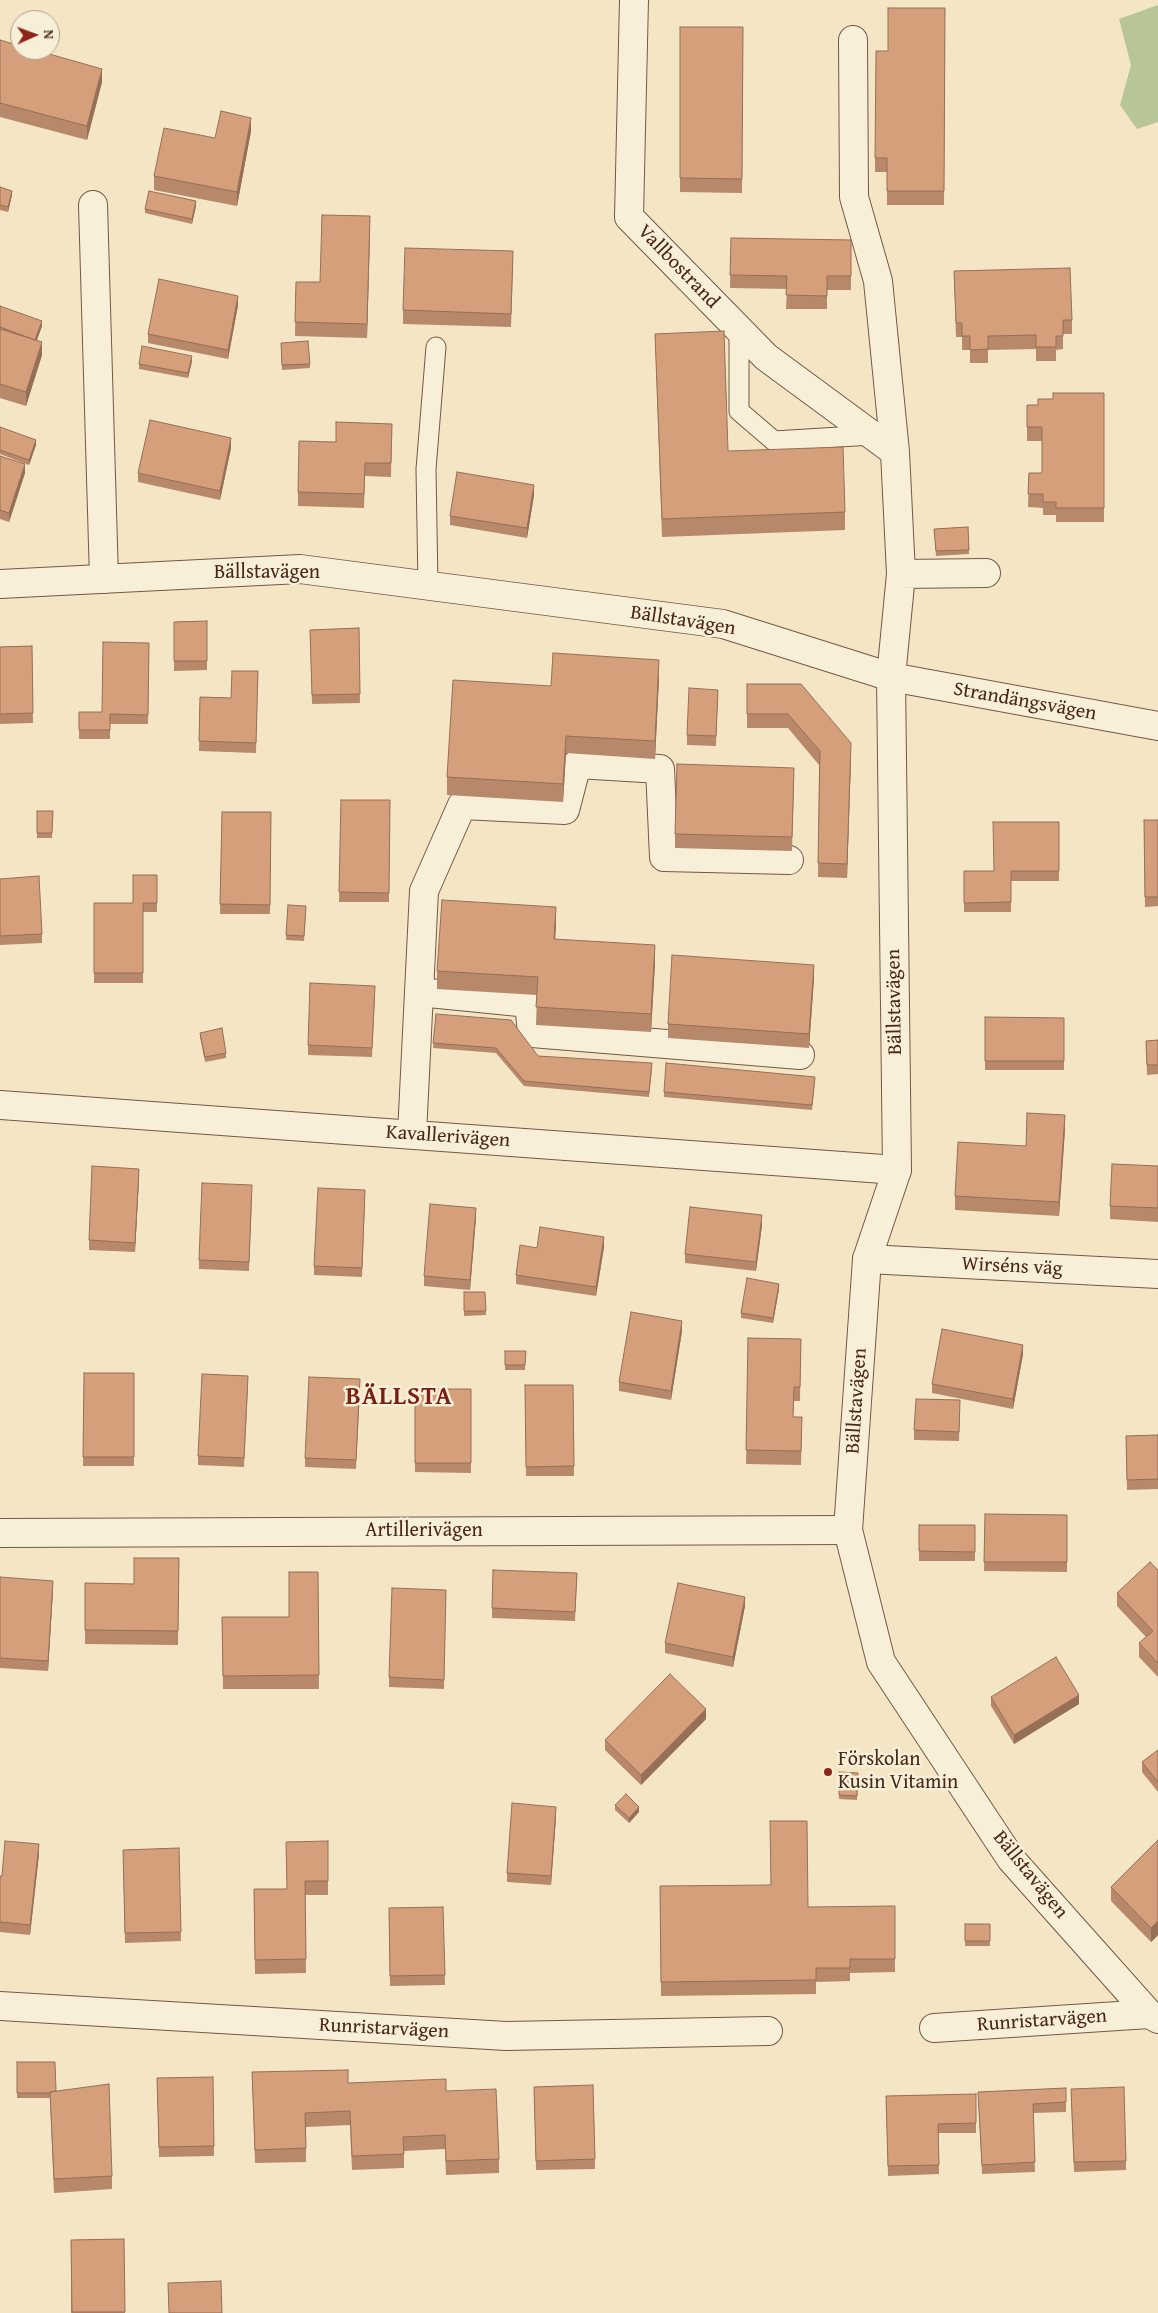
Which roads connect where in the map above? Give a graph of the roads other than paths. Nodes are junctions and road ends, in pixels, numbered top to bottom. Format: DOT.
graph roads {
  1 [pos="634,0"];
  2 [pos="853,40"];
  3 [pos="93,205"];
  4 [pos="738,329"];
  5 [pos="436,347"];
  6 [pos="872,435"];
  7 [pos="895,452"];
  8 [pos="986,573"];
  9 [pos="901,574"];
  10 [pos="104,578"];
  11 [pos="0,584"];
  12 [pos="428,586"];
  13 [pos="891,678"];
  14 [pos="1158,726"];
  15 [pos="788,860"];
  16 [pos="419,992"];
  17 [pos="800,1055"];
  18 [pos="0,1104"];
  19 [pos="412,1134"];
  20 [pos="897,1170"];
  21 [pos="867,1260"];
  22 [pos="1158,1274"];
  23 [pos="848,1530"];
  24 [pos="0,1533"];
  25 [pos="0,2006"];
  26 [pos="1154,2016"];
  27 [pos="934,2028"];
  28 [pos="768,2031"];
  1 -- 4 [label="street, Vallbostrand"];
  2 -- 7 [label="street"];
  3 -- 10 [label="street"];
  4 -- 6 [label="street, Vallbostrand"];
  4 -- 6 [label="lane"];
  5 -- 12 [label="lane"];
  6 -- 7 [label="street, Vallbostrand"];
  7 -- 9 [label="street"];
  8 -- 9 [label="street"];
  9 -- 13 [label="street"];
  10 -- 11 [label="street, Bällstavägen"];
  10 -- 12 [label="street, Bällstavägen"];
  12 -- 13 [label="street, Bällstavägen"];
  13 -- 14 [label="street, Strandängsvägen"];
  13 -- 20 [label="street, Bällstavägen"];
  15 -- 16 [label="street"];
  16 -- 17 [label="street"];
  16 -- 19 [label="street"];
  18 -- 19 [label="street, Kavallerivägen"];
  19 -- 20 [label="street, Kavallerivägen"];
  20 -- 21 [label="street, Bällstavägen"];
  21 -- 22 [label="street, Wirséns väg"];
  21 -- 23 [label="street, Bällstavägen"];
  23 -- 24 [label="street, Artillerivägen"];
  23 -- 26 [label="street, Bällstavägen"];
  25 -- 28 [label="street, Runristarvägen"];
  26 -- 27 [label="street, Runristarvägen"];
}
